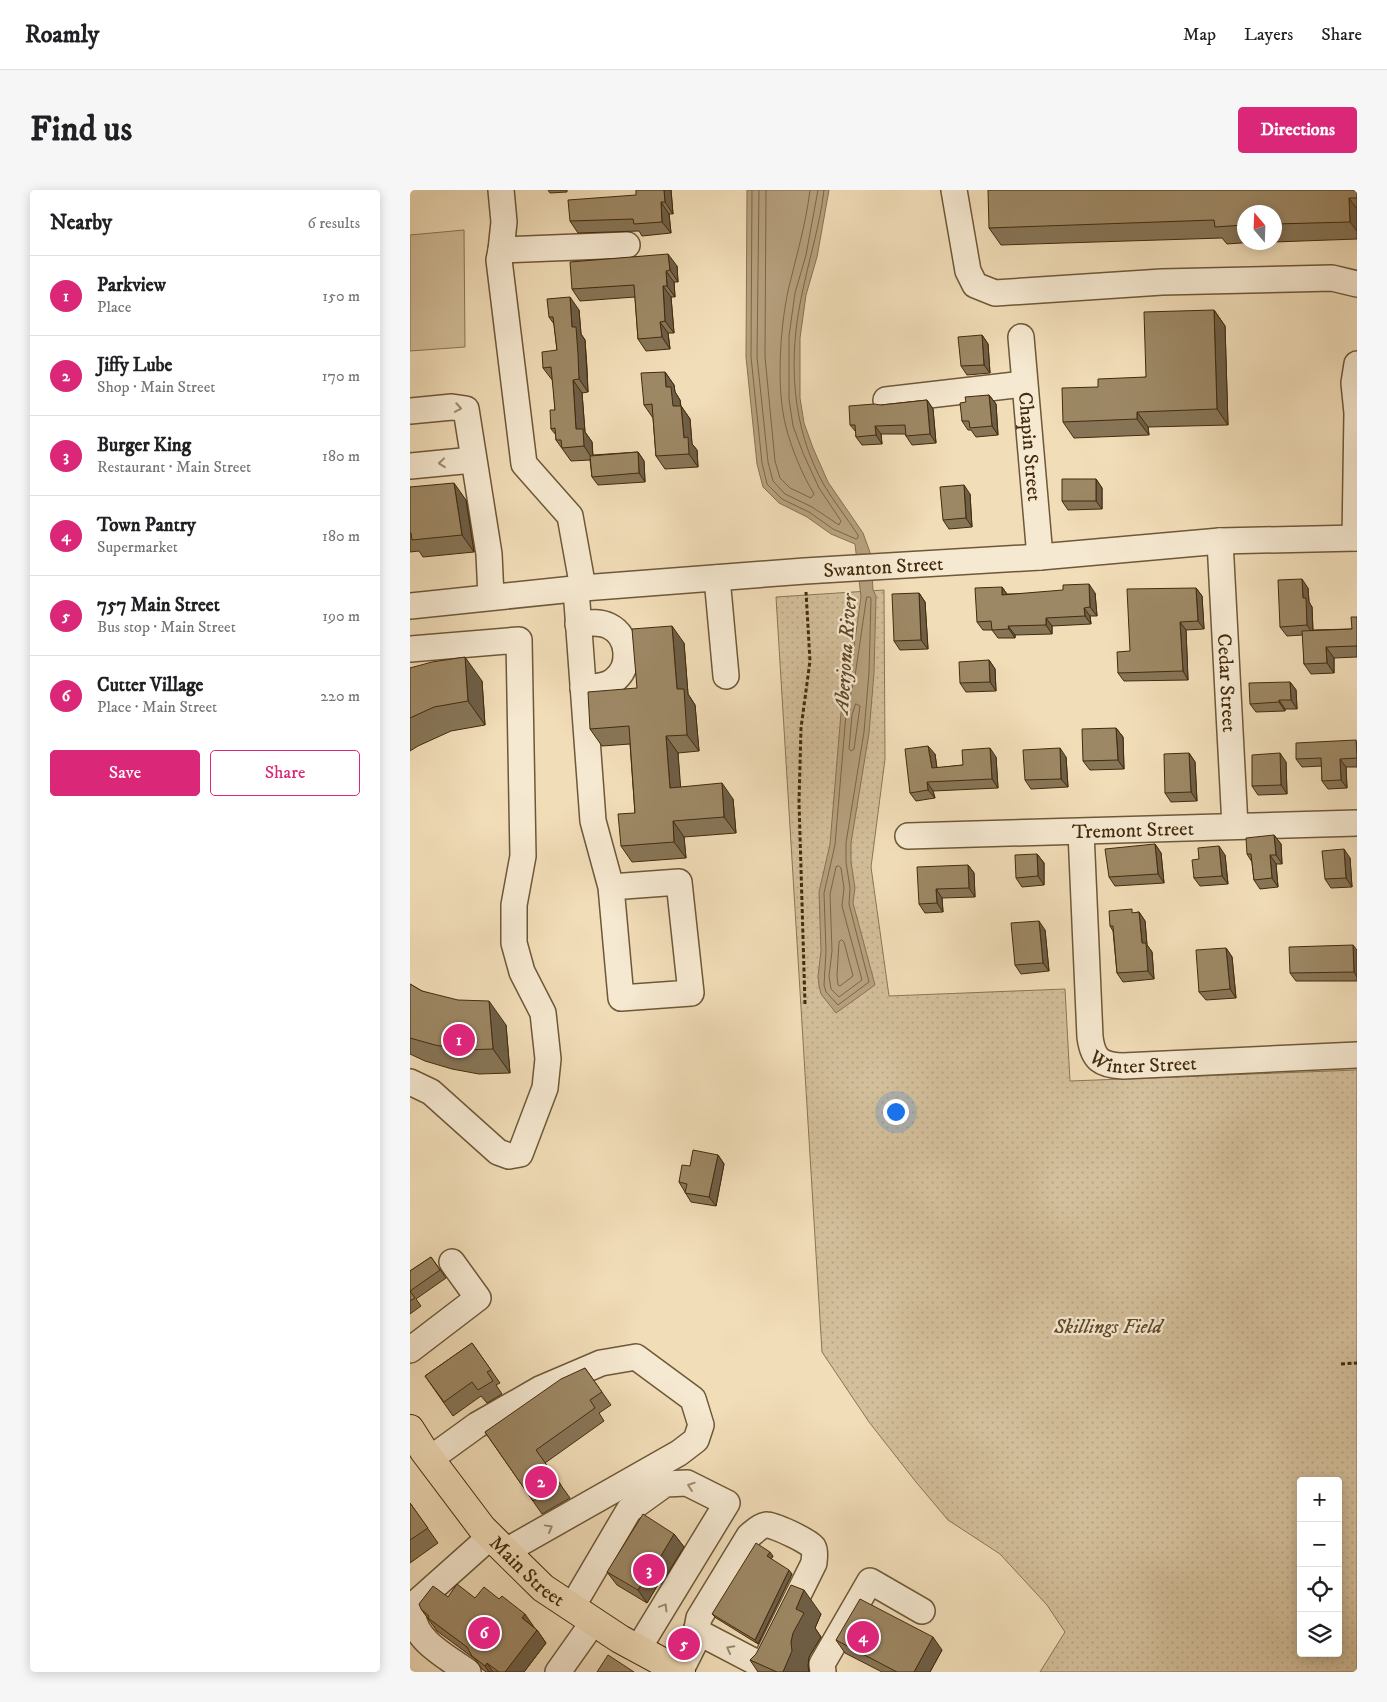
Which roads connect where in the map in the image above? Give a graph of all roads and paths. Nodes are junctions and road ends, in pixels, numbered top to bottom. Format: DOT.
graph roads {
  1 [pos="502,190"];
  2 [pos="954,190"];
  3 [pos="627,245"];
  4 [pos="501,250"];
  5 [pos="1357,284"];
  6 [pos="1021,337"];
  7 [pos="1357,364"];
  8 [pos="1024,384"];
  9 [pos="886,400"];
  10 [pos="410,411"];
  11 [pos="1357,414"];
  12 [pos="473,460"];
  13 [pos="410,466"];
  14 [pos="1356,538"];
  15 [pos="1220,541"];
  16 [pos="1040,557"];
  17 [pos="805,571"];
  18 [pos="717,578"];
  19 [pos="579,589"];
  20 [pos="492,597"];
  21 [pos="410,606"];
  22 [pos="578,624"];
  23 [pos="410,649"];
  24 [pos="726,676"];
  25 [pos="583,688"];
  26 [pos="1357,823"];
  27 [pos="1235,826"];
  28 [pos="1082,832"];
  29 [pos="908,836"];
  30 [pos="611,887"];
  31 [pos="805,1004"];
  32 [pos="1357,1054"];
  33 [pos="410,1082"];
  34 [pos="452,1262"];
  35 [pos="410,1350"];
  36 [pos="1357,1363"];
  37 [pos="1341,1364"];
  38 [pos="410,1430"];
  39 [pos="430,1459"];
  40 [pos="499,1544"];
  41 [pos="922,1610"];
  42 [pos="583,1614"];
  43 [pos="696,1631"];
  44 [pos="638,1649"];
  45 [pos="762,1669"];
  46 [pos="468,1672"];
  47 [pos="558,1672"];
  48 [pos="680,1672"];
  49 [pos="823,1672"];
  1 -- 4 [label="street"];
  2 -- 5 [label="street"];
  3 -- 4 [label="street"];
  4 -- 19 [label="street"];
  6 -- 8 [label="street, Chapin Street"];
  7 -- 11 [label="street"];
  8 -- 9 [label="street"];
  8 -- 16 [label="street, Chapin Street"];
  10 -- 12 [label="street, one-way"];
  11 -- 14 [label="street"];
  12 -- 13 [label="street, one-way"];
  12 -- 20 [label="street"];
  14 -- 15 [label="street, Swanton Street"];
  15 -- 16 [label="street, Swanton Street"];
  15 -- 27 [label="street, Cedar Street"];
  16 -- 17 [label="street, Swanton Street"];
  17 -- 18 [label="street, Swanton Street"];
  17 -- 31 [label="path"];
  18 -- 19 [label="street, Swanton Street"];
  18 -- 24 [label="street"];
  19 -- 20 [label="street, Swanton Street"];
  19 -- 22 [label="street"];
  20 -- 21 [label="street, Swanton Street"];
  22 -- 25 [label="street"];
  22 -- 25 [label="street"];
  23 -- 33 [label="street"];
  25 -- 30 [label="street"];
  26 -- 27 [label="street, Tremont Street"];
  27 -- 28 [label="street, Tremont Street"];
  28 -- 29 [label="street, Tremont Street"];
  28 -- 32 [label="street, Winter Street"];
  30 -- 30 [label="street"];
  34 -- 35 [label="street"];
  36 -- 37 [label="path"];
  38 -- 39 [label="main road, Main Street"];
  39 -- 40 [label="main road, Main Street"];
  40 -- 39 [label="street, one-way"];
  40 -- 42 [label="main road, Main Street"];
  40 -- 46 [label="street"];
  41 -- 49 [label="street"];
  42 -- 44 [label="main road, Main Street"];
  44 -- 42 [label="street, one-way"];
  42 -- 47 [label="street"];
  45 -- 43 [label="street, one-way"];
  43 -- 45 [label="street"];
  43 -- 48 [label="street"];
  44 -- 48 [label="main road, Main Street"];
}
